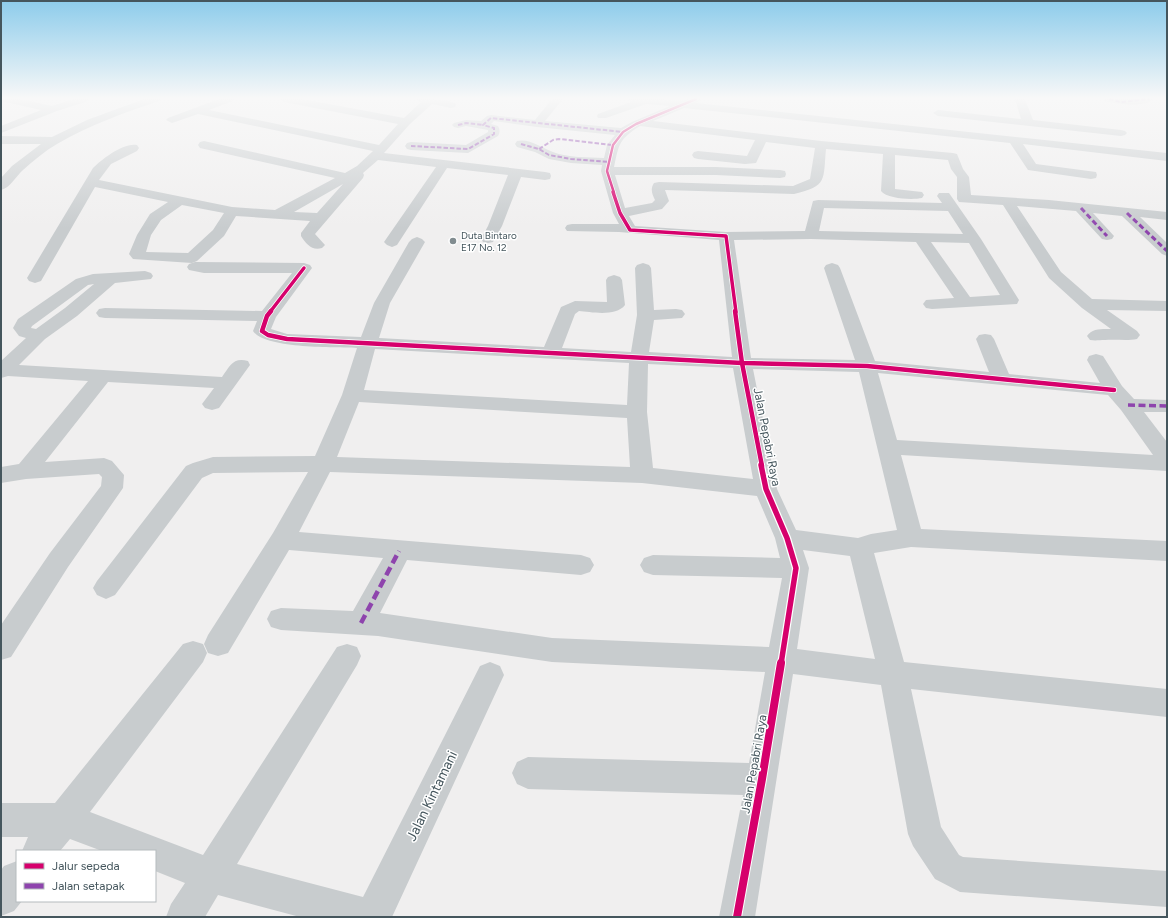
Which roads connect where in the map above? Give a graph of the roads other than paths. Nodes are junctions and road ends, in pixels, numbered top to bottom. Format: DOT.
graph roads {
  1 [pos="49,142"];
  2 [pos="328,142"];
  3 [pos="388,142"];
  4 [pos="480,142"];
  5 [pos="550,142"];
  6 [pos="585,142"];
  7 [pos="615,142"];
  8 [pos="760,142"];
  9 [pos="798,142"];
  10 [pos="948,142"];
  11 [pos="1015,142"];
  12 [pos="1031,142"];
  13 [pos="1126,142"];
  14 [pos="521,144"];
  15 [pos="204,145"];
  16 [pos="613,145"];
  17 [pos="821,145"];
  18 [pos="411,146"];
  19 [pos="133,148"];
  20 [pos="539,149"];
  21 [pos="889,152"];
  22 [pos="378,153"];
  23 [pos="1132,153"];
  24 [pos="698,155"];
  25 [pos="953,157"];
  26 [pos="1167,157"];
  27 [pos="444,164"];
  28 [pos="608,166"];
  29 [pos="516,172"];
  30 [pos="354,174"];
  31 [pos="780,174"];
  32 [pos="1091,175"];
  33 [pos="545,176"];
  34 [pos="91,182"];
  35 [pos="1,186"];
  36 [pos="126,189"];
  37 [pos="107,198"];
  38 [pos="964,199"];
  39 [pos="179,201"];
  40 [pos="1007,201"];
  41 [pos="947,202"];
  42 [pos="94,204"];
  43 [pos="1081,208"];
  44 [pos="232,211"];
  45 [pos="75,212"];
  46 [pos="620,213"];
  47 [pos="1127,213"];
  48 [pos="277,215"];
  49 [pos="1167,216"];
  50 [pos="321,218"];
  51 [pos="572,228"];
  52 [pos="630,230"];
  53 [pos="811,234"];
  54 [pos="726,236"];
  55 [pos="1107,236"];
  56 [pos="920,237"];
  57 [pos="488,239"];
  58 [pos="974,240"];
  59 [pos="392,242"];
  60 [pos="417,242"];
  61 [pos="317,246"];
  62 [pos="1165,248"];
  63 [pos="195,267"];
  64 [pos="643,268"];
  65 [pos="832,268"];
  66 [pos="144,276"];
  67 [pos="35,278"];
  68 [pos="614,280"];
  69 [pos="1011,300"];
  70 [pos="965,302"];
  71 [pos="932,304"];
  72 [pos="1088,304"];
  73 [pos="1167,306"];
  74 [pos="105,313"];
  75 [pos="1022,313"];
  76 [pos="676,314"];
  77 [pos="646,315"];
  78 [pos="267,316"];
  79 [pos="1096,336"];
  80 [pos="985,339"];
  81 [pos="368,342"];
  82 [pos="552,352"];
  83 [pos="639,357"];
  84 [pos="1096,360"];
  85 [pos="742,363"];
  86 [pos="241,365"];
  87 [pos="867,366"];
  88 [pos="2,371"];
  89 [pos="103,375"];
  90 [pos="1002,380"];
  91 [pos="229,383"];
  92 [pos="1114,390"];
  93 [pos="352,395"];
  94 [pos="212,404"];
  95 [pos="1128,405"];
  96 [pos="1167,406"];
  97 [pos="637,412"];
  98 [pos="887,447"];
  99 [pos="1167,458"];
  100 [pos="1167,463"];
  101 [pos="323,464"];
  102 [pos="26,471"];
  103 [pos="1,475"];
  104 [pos="642,475"];
  105 [pos="766,489"];
  106 [pos="787,538"];
  107 [pos="911,538"];
  108 [pos="282,540"];
  109 [pos="860,548"];
  110 [pos="399,551"];
  111 [pos="1167,551"];
  112 [pos="581,565"];
  113 [pos="654,565"];
  114 [pos="796,568"];
  115 [pos="106,588"];
  116 [pos="281,619"];
  117 [pos="361,623"];
  118 [pos="9,624"];
  119 [pos="1,648"];
  120 [pos="347,656"];
  121 [pos="781,660"];
  122 [pos="893,674"];
  123 [pos="490,675"];
  124 [pos="1167,703"];
  125 [pos="528,774"];
  126 [pos="762,779"];
  127 [pos="1,820"];
  128 [pos="65,820"];
  129 [pos="41,850"];
  130 [pos="144,850"];
  131 [pos="156,854"];
  132 [pos="209,875"];
  133 [pos="16,880"];
  134 [pos="1167,889"];
  135 [pos="1,898"];
  136 [pos="184,917"];
  137 [pos="368,917"];
  138 [pos="373,917"];
  139 [pos="737,917"];
  1 -- 35 [label="street"];
  2 -- 22 [label="street"];
  3 -- 22 [label="street"];
  4 -- 18 [label="street"];
  5 -- 20 [label="street"];
  6 -- 16 [label="street"];
  7 -- 16 [label="street"];
  8 -- 24 [label="street"];
  9 -- 17 [label="street"];
  10 -- 25 [label="street"];
  11 -- 32 [label="street"];
  12 -- 23 [label="street"];
  13 -- 23 [label="street"];
  14 -- 20 [label="street"];
  15 -- 30 [label="street"];
  16 -- 28 [label="street"];
  17 -- 21 [label="street"];
  17 -- 46 [label="street"];
  19 -- 34 [label="street"];
  20 -- 28 [label="street"];
  21 -- 25 [label="street"];
  21 -- 41 [label="street"];
  22 -- 27 [label="street"];
  22 -- 30 [label="street"];
  23 -- 26 [label="street"];
  25 -- 38 [label="street"];
  27 -- 29 [label="street"];
  27 -- 59 [label="street"];
  28 -- 31 [label="street"];
  28 -- 46 [label="street"];
  29 -- 33 [label="street"];
  29 -- 57 [label="street"];
  30 -- 48 [label="street"];
  30 -- 50 [label="street"];
  34 -- 36 [label="street"];
  34 -- 45 [label="street"];
  36 -- 37 [label="street"];
  36 -- 39 [label="street"];
  38 -- 40 [label="street"];
  38 -- 41 [label="street"];
  39 -- 44 [label="street"];
  39 -- 44 [label="street"];
  40 -- 43 [label="street"];
  40 -- 72 [label="street"];
  41 -- 53 [label="street"];
  41 -- 58 [label="street"];
  42 -- 45 [label="street"];
  43 -- 47 [label="street"];
  43 -- 55 [label="street"];
  44 -- 48 [label="street"];
  45 -- 67 [label="street"];
  46 -- 52 [label="street"];
  47 -- 49 [label="street"];
  47 -- 62 [label="street"];
  48 -- 50 [label="street"];
  50 -- 61 [label="street"];
  51 -- 52 [label="street"];
  52 -- 54 [label="street"];
  53 -- 54 [label="street"];
  53 -- 56 [label="street"];
  54 -- 85 [label="street, Jalan Pepabri Raya"];
  56 -- 58 [label="street"];
  56 -- 70 [label="street"];
  58 -- 69 [label="street"];
  60 -- 81 [label="street"];
  63 -- 78 [label="street"];
  64 -- 77 [label="street"];
  65 -- 87 [label="street"];
  66 -- 88 [label="street"];
  68 -- 82 [label="street"];
  69 -- 70 [label="street"];
  69 -- 75 [label="street"];
  70 -- 71 [label="street"];
  72 -- 73 [label="street"];
  72 -- 79 [label="street"];
  74 -- 78 [label="street"];
  76 -- 77 [label="street"];
  77 -- 83 [label="street"];
  78 -- 81 [label="street"];
  80 -- 90 [label="street"];
  81 -- 82 [label="street"];
  81 -- 93 [label="street"];
  82 -- 83 [label="street"];
  83 -- 85 [label="street"];
  83 -- 97 [label="street"];
  84 -- 92 [label="street"];
  85 -- 87 [label="street"];
  85 -- 105 [label="street, Jalan Pepabri Raya"];
  86 -- 91 [label="street"];
  87 -- 90 [label="street"];
  87 -- 98 [label="street"];
  88 -- 89 [label="street"];
  89 -- 91 [label="street"];
  89 -- 102 [label="street"];
  90 -- 92 [label="street"];
  91 -- 94 [label="street"];
  92 -- 95 [label="street"];
  93 -- 97 [label="street"];
  93 -- 101 [label="street"];
  95 -- 96 [label="street"];
  95 -- 99 [label="street"];
  97 -- 104 [label="street"];
  98 -- 100 [label="street"];
  98 -- 107 [label="street"];
  101 -- 104 [label="street"];
  101 -- 108 [label="street"];
  101 -- 115 [label="street"];
  102 -- 103 [label="street"];
  102 -- 118 [label="street"];
  104 -- 105 [label="street"];
  105 -- 106 [label="street, Jalan Pepabri Raya"];
  106 -- 109 [label="street"];
  106 -- 114 [label="street, Jalan Pepabri Raya"];
  107 -- 109 [label="street"];
  107 -- 111 [label="street"];
  108 -- 110 [label="street"];
  108 -- 128 [label="street"];
  109 -- 122 [label="street"];
  110 -- 112 [label="street"];
  110 -- 117 [label="street"];
  113 -- 114 [label="street"];
  114 -- 121 [label="street, Jalan Pepabri Raya"];
  116 -- 117 [label="street"];
  117 -- 121 [label="street"];
  118 -- 119 [label="street"];
  120 -- 132 [label="street"];
  121 -- 122 [label="street"];
  121 -- 126 [label="street, Jalan Pepabri Raya"];
  122 -- 124 [label="street"];
  122 -- 134 [label="street"];
  123 -- 138 [label="street, Jalan Kintamani"];
  125 -- 126 [label="street"];
  126 -- 139 [label="street, Jalan Pepabri Raya"];
  127 -- 128 [label="street"];
  128 -- 129 [label="street"];
  128 -- 130 [label="street"];
  131 -- 132 [label="street"];
  132 -- 136 [label="street"];
  132 -- 137 [label="street"];
  133 -- 135 [label="street"];
}
